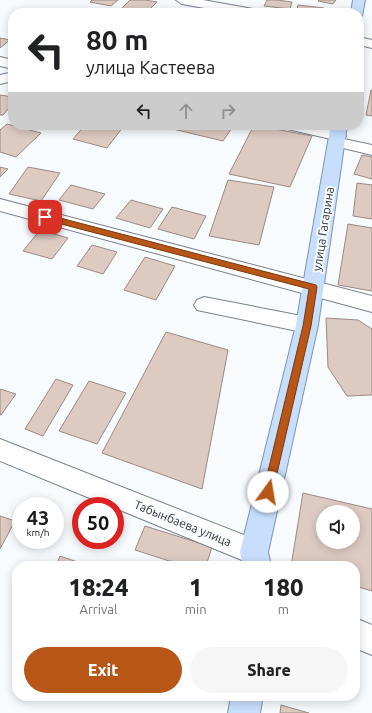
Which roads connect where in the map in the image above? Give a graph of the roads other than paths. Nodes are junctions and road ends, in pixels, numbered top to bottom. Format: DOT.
graph roads {
  1 [pos="182,0"];
  2 [pos="224,0"];
  3 [pos="209,5"];
  4 [pos="201,8"];
  5 [pos="226,8"];
  6 [pos="316,130"];
  7 [pos="338,134"];
  8 [pos="372,150"];
  9 [pos="0,205"];
  10 [pos="313,287"];
  11 [pos="372,304"];
  12 [pos="204,305"];
  13 [pos="307,326"];
  14 [pos="0,450"];
  15 [pos="255,559"];
  16 [pos="360,635"];
  17 [pos="372,640"];
  18 [pos="246,701"];
  19 [pos="244,713"];
  1 -- 3 [label="street"];
  2 -- 3 [label="street"];
  3 -- 4 [label="street"];
  3 -- 5 [label="street"];
  6 -- 7 [label="street"];
  7 -- 8 [label="street"];
  7 -- 10 [label="main road, улица Гагарина"];
  9 -- 10 [label="street"];
  10 -- 11 [label="street"];
  10 -- 13 [label="main road, улица Гагарина"];
  12 -- 13 [label="street"];
  13 -- 15 [label="main road, улица Гагарина"];
  14 -- 15 [label="street, Табынбаева улица"];
  16 -- 17 [label="street"];
  18 -- 19 [label="main road"];
}
